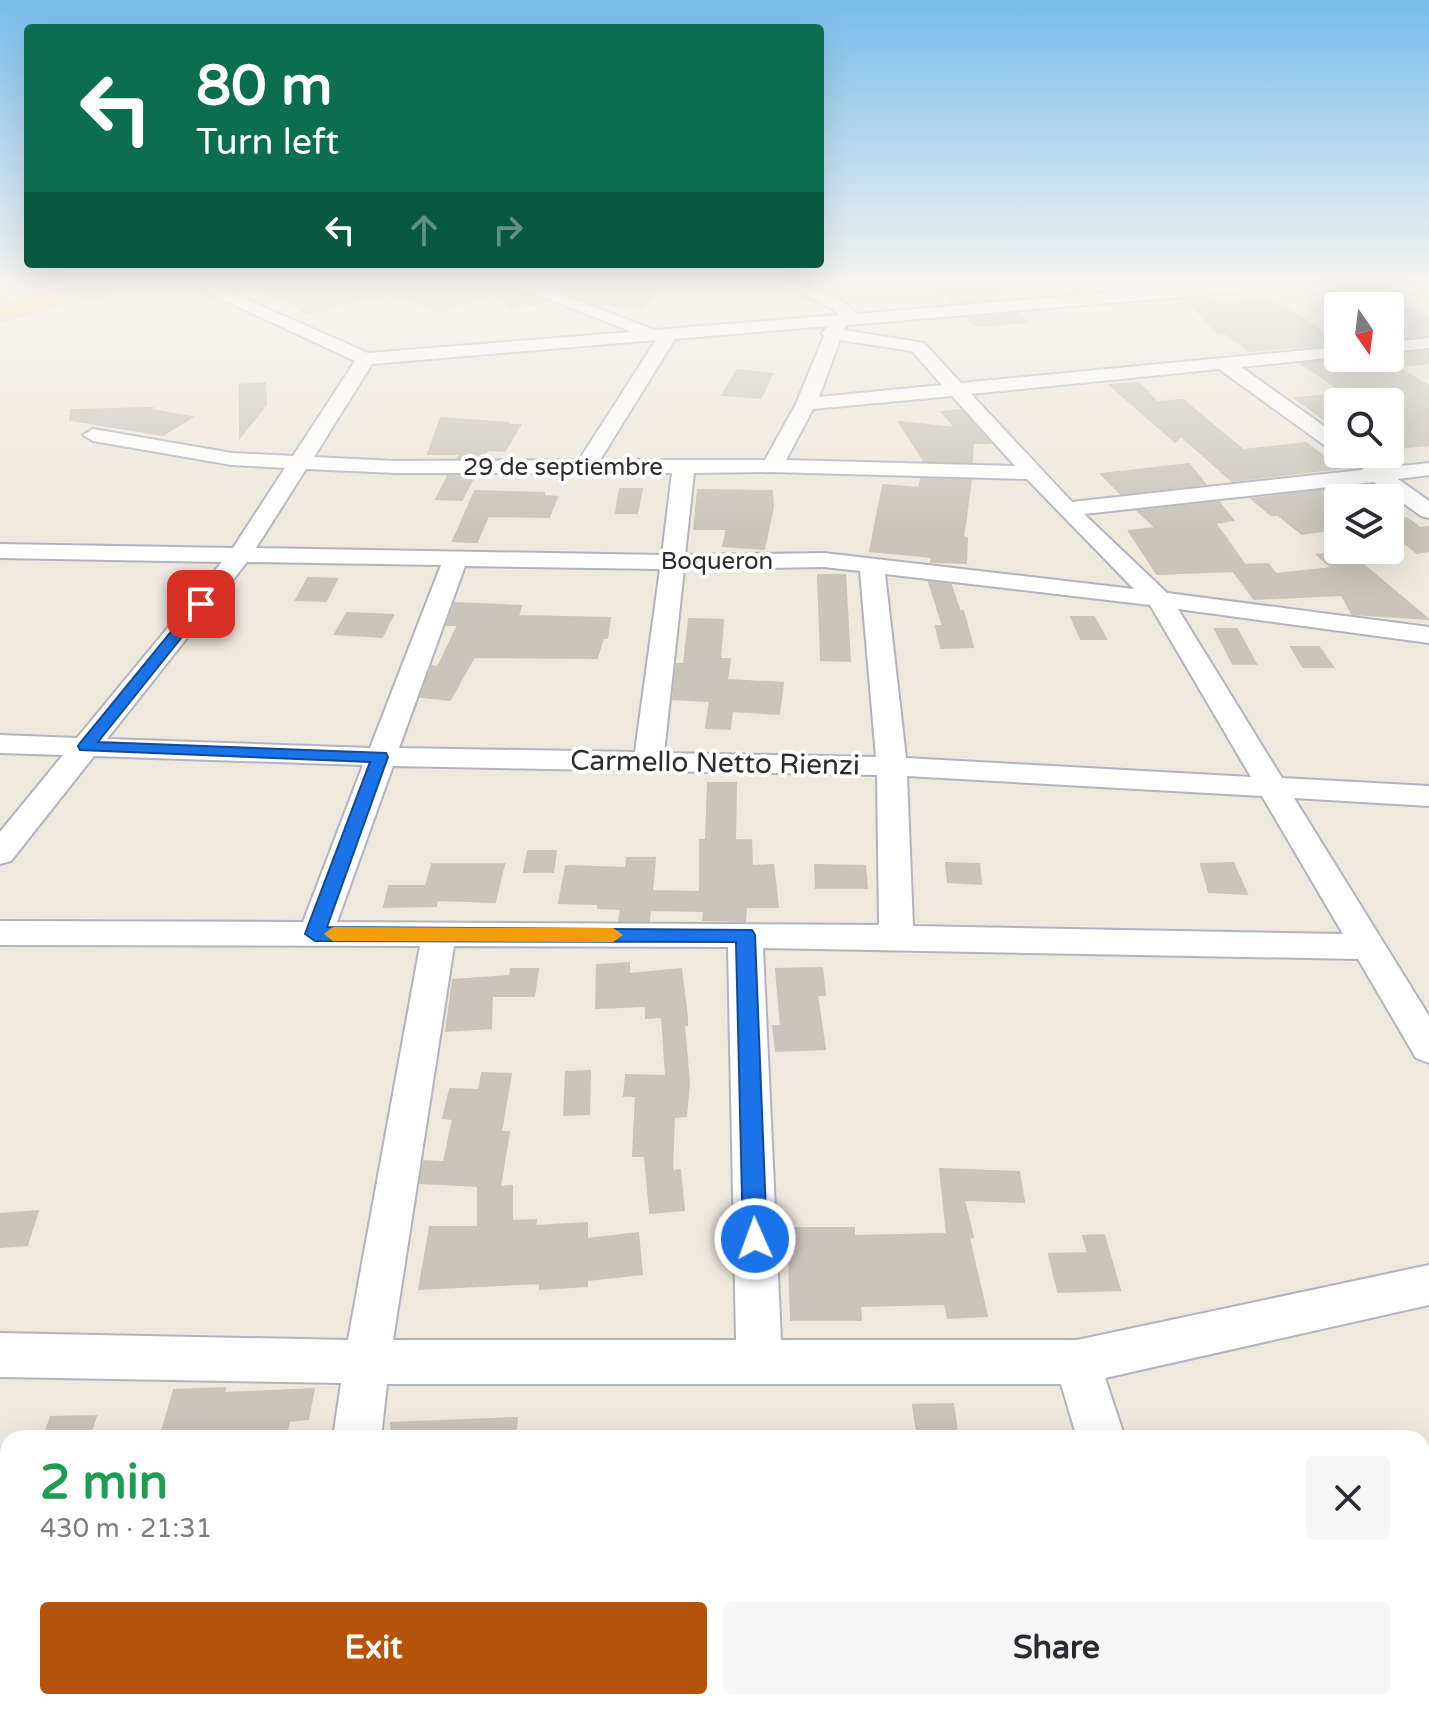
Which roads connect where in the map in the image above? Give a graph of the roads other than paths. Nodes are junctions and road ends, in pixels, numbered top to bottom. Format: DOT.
graph roads {
  1 [pos="355,367"];
  2 [pos="638,367"];
  3 [pos="822,367"];
  4 [pos="937,367"];
  5 [pos="1184,367"];
  6 [pos="1228,367"];
  7 [pos="958,389"];
  8 [pos="806,404"];
  9 [pos="93,435"];
  10 [pos="1324,436"];
  11 [pos="301,462"];
  12 [pos="586,466"];
  13 [pos="684,466"];
  14 [pos="772,466"];
  15 [pos="1369,468"];
  16 [pos="1429,469"];
  17 [pos="1035,473"];
  18 [pos="1379,475"];
  19 [pos="1066,509"];
  20 [pos="1429,511"];
  21 [pos="0,551"];
  22 [pos="241,553"];
  23 [pos="455,560"];
  24 [pos="673,562"];
  25 [pos="872,567"];
  26 [pos="1159,599"];
  27 [pos="1429,635"];
  28 [pos="0,744"];
  29 [pos="86,746"];
  30 [pos="380,757"];
  31 [pos="649,760"];
  32 [pos="892,766"];
  33 [pos="1270,788"];
  34 [pos="1429,796"];
  35 [pos="0,853"];
  36 [pos="0,933"];
  37 [pos="315,934"];
  38 [pos="439,934"];
  39 [pos="745,935"];
  40 [pos="896,938"];
  41 [pos="1367,947"];
  42 [pos="1429,1048"];
  43 [pos="1429,1285"];
  44 [pos="0,1355"];
  45 [pos="759,1361"];
  46 [pos="367,1362"];
  47 [pos="1077,1362"];
  48 [pos="358,1430"];
  49 [pos="1098,1430"];
  1 -- 11 [label="street"];
  2 -- 12 [label="street"];
  3 -- 8 [label="street"];
  4 -- 7 [label="street"];
  5 -- 7 [label="street"];
  6 -- 10 [label="street"];
  7 -- 8 [label="street"];
  7 -- 17 [label="street"];
  8 -- 14 [label="street"];
  9 -- 11 [label="street, 29 de septiembre"];
  11 -- 12 [label="street, 29 de septiembre"];
  11 -- 22 [label="street"];
  12 -- 13 [label="street, 29 de septiembre"];
  13 -- 14 [label="street, 29 de septiembre"];
  13 -- 24 [label="street"];
  14 -- 17 [label="street, 29 de septiembre"];
  15 -- 18 [label="street"];
  16 -- 18 [label="street"];
  17 -- 19 [label="street"];
  18 -- 19 [label="street"];
  18 -- 20 [label="street"];
  19 -- 26 [label="street"];
  21 -- 22 [label="street, Boqueron"];
  22 -- 23 [label="street, Boqueron"];
  22 -- 29 [label="street"];
  23 -- 24 [label="street, Boqueron"];
  23 -- 30 [label="street"];
  24 -- 25 [label="street, Boqueron"];
  24 -- 31 [label="street"];
  25 -- 26 [label="street, Boqueron"];
  25 -- 32 [label="street"];
  26 -- 27 [label="street, Boqueron"];
  26 -- 33 [label="street"];
  28 -- 29 [label="street, Carmello Netto Rienzi"];
  29 -- 30 [label="street, Carmello Netto Rienzi"];
  29 -- 35 [label="street"];
  30 -- 31 [label="street, Carmello Netto Rienzi"];
  30 -- 37 [label="street"];
  31 -- 32 [label="street, Carmello Netto Rienzi"];
  32 -- 33 [label="street, Carmello Netto Rienzi"];
  32 -- 40 [label="street"];
  33 -- 34 [label="street, Carmello Netto Rienzi"];
  33 -- 41 [label="street"];
  36 -- 37 [label="street"];
  37 -- 38 [label="street"];
  38 -- 39 [label="street"];
  38 -- 46 [label="street"];
  39 -- 40 [label="street"];
  39 -- 45 [label="street"];
  40 -- 41 [label="street"];
  41 -- 42 [label="street"];
  43 -- 47 [label="street"];
  44 -- 46 [label="street"];
  45 -- 46 [label="street"];
  45 -- 47 [label="street"];
  46 -- 48 [label="street"];
  47 -- 49 [label="street"];
}
